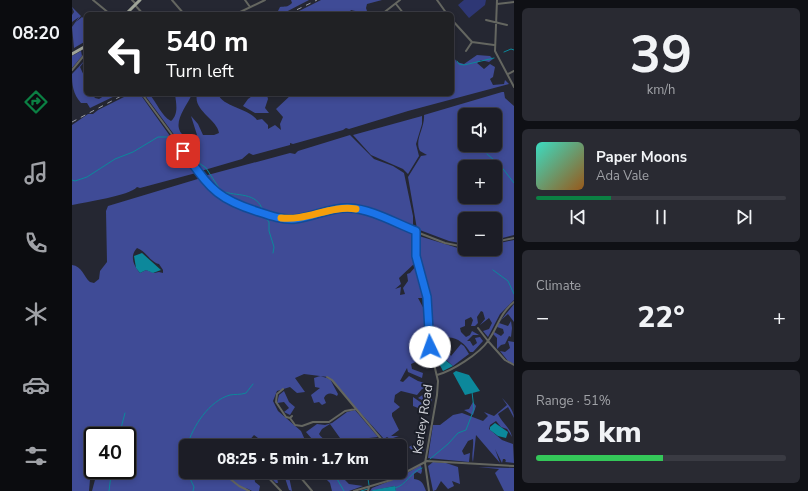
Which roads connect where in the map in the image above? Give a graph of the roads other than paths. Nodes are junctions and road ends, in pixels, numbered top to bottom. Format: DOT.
graph roads {
  1 [pos="93,0"];
  2 [pos="132,0"];
  3 [pos="140,0"];
  4 [pos="172,0"];
  5 [pos="245,0"];
  6 [pos="265,0"];
  7 [pos="400,0"];
  8 [pos="437,0"];
  9 [pos="497,0"];
  10 [pos="514,2"];
  11 [pos="396,4"];
  12 [pos="497,4"];
  13 [pos="135,5"];
  14 [pos="250,7"];
  15 [pos="108,12"];
  16 [pos="128,12"];
  17 [pos="141,12"];
  18 [pos="182,12"];
  19 [pos="240,12"];
  20 [pos="385,12"];
  21 [pos="402,12"];
  22 [pos="446,12"];
  23 [pos="486,20"];
  24 [pos="454,22"];
  25 [pos="496,23"];
  26 [pos="507,25"];
  27 [pos="472,42"];
  28 [pos="494,45"];
  29 [pos="84,48"];
  30 [pos="466,51"];
  31 [pos="72,54"];
  32 [pos="84,57"];
  33 [pos="72,70"];
  34 [pos="514,71"];
  35 [pos="508,74"];
  36 [pos="514,87"];
  37 [pos="143,96"];
  38 [pos="416,231"];
  39 [pos="514,238"];
  40 [pos="502,241"];
  41 [pos="458,246"];
  42 [pos="514,302"];
  43 [pos="478,328"];
  44 [pos="488,341"];
  45 [pos="514,365"];
  46 [pos="437,375"];
  47 [pos="327,377"];
  48 [pos="283,390"];
  49 [pos="356,409"];
  50 [pos="381,439"];
  51 [pos="425,462"];
  52 [pos="514,466"];
  53 [pos="407,471"];
  54 [pos="230,479"];
  55 [pos="270,479"];
  56 [pos="302,479"];
  57 [pos="390,479"];
  58 [pos="369,487"];
  59 [pos="249,491"];
  60 [pos="281,491"];
  61 [pos="312,491"];
  62 [pos="354,491"];
  63 [pos="368,491"];
  64 [pos="429,491"];
  1 -- 15 [label="street"];
  2 -- 13 [label="street"];
  3 -- 13 [label="main road"];
  4 -- 18 [label="street"];
  5 -- 14 [label="street"];
  6 -- 14 [label="street"];
  7 -- 11 [label="street"];
  8 -- 22 [label="street"];
  9 -- 12 [label="street"];
  10 -- 12 [label="street"];
  11 -- 20 [label="street"];
  11 -- 21 [label="street"];
  12 -- 25 [label="street"];
  13 -- 16 [label="main road"];
  13 -- 17 [label="street"];
  14 -- 19 [label="street"];
  23 -- 25 [label="street"];
  24 -- 27 [label="street"];
  25 -- 26 [label="street"];
  25 -- 28 [label="street"];
  27 -- 28 [label="street"];
  27 -- 30 [label="street"];
  28 -- 35 [label="street"];
  29 -- 31 [label="main road"];
  32 -- 33 [label="street"];
  34 -- 35 [label="street"];
  35 -- 36 [label="street"];
  37 -- 38 [label="street"];
  38 -- 41 [label="street"];
  38 -- 46 [label="street, Kerley Road"];
  39 -- 40 [label="street"];
  42 -- 44 [label="street"];
  43 -- 44 [label="street"];
  44 -- 45 [label="street"];
  44 -- 46 [label="street"];
  46 -- 51 [label="street, Kerley Road"];
  47 -- 49 [label="street"];
  48 -- 49 [label="street"];
  49 -- 50 [label="street"];
  51 -- 52 [label="street"];
  51 -- 53 [label="street"];
  51 -- 64 [label="street, Kerley Road"];
  54 -- 59 [label="street"];
  55 -- 60 [label="street"];
  56 -- 61 [label="street"];
  57 -- 58 [label="street"];
  58 -- 62 [label="street"];
  58 -- 63 [label="street"];
}
